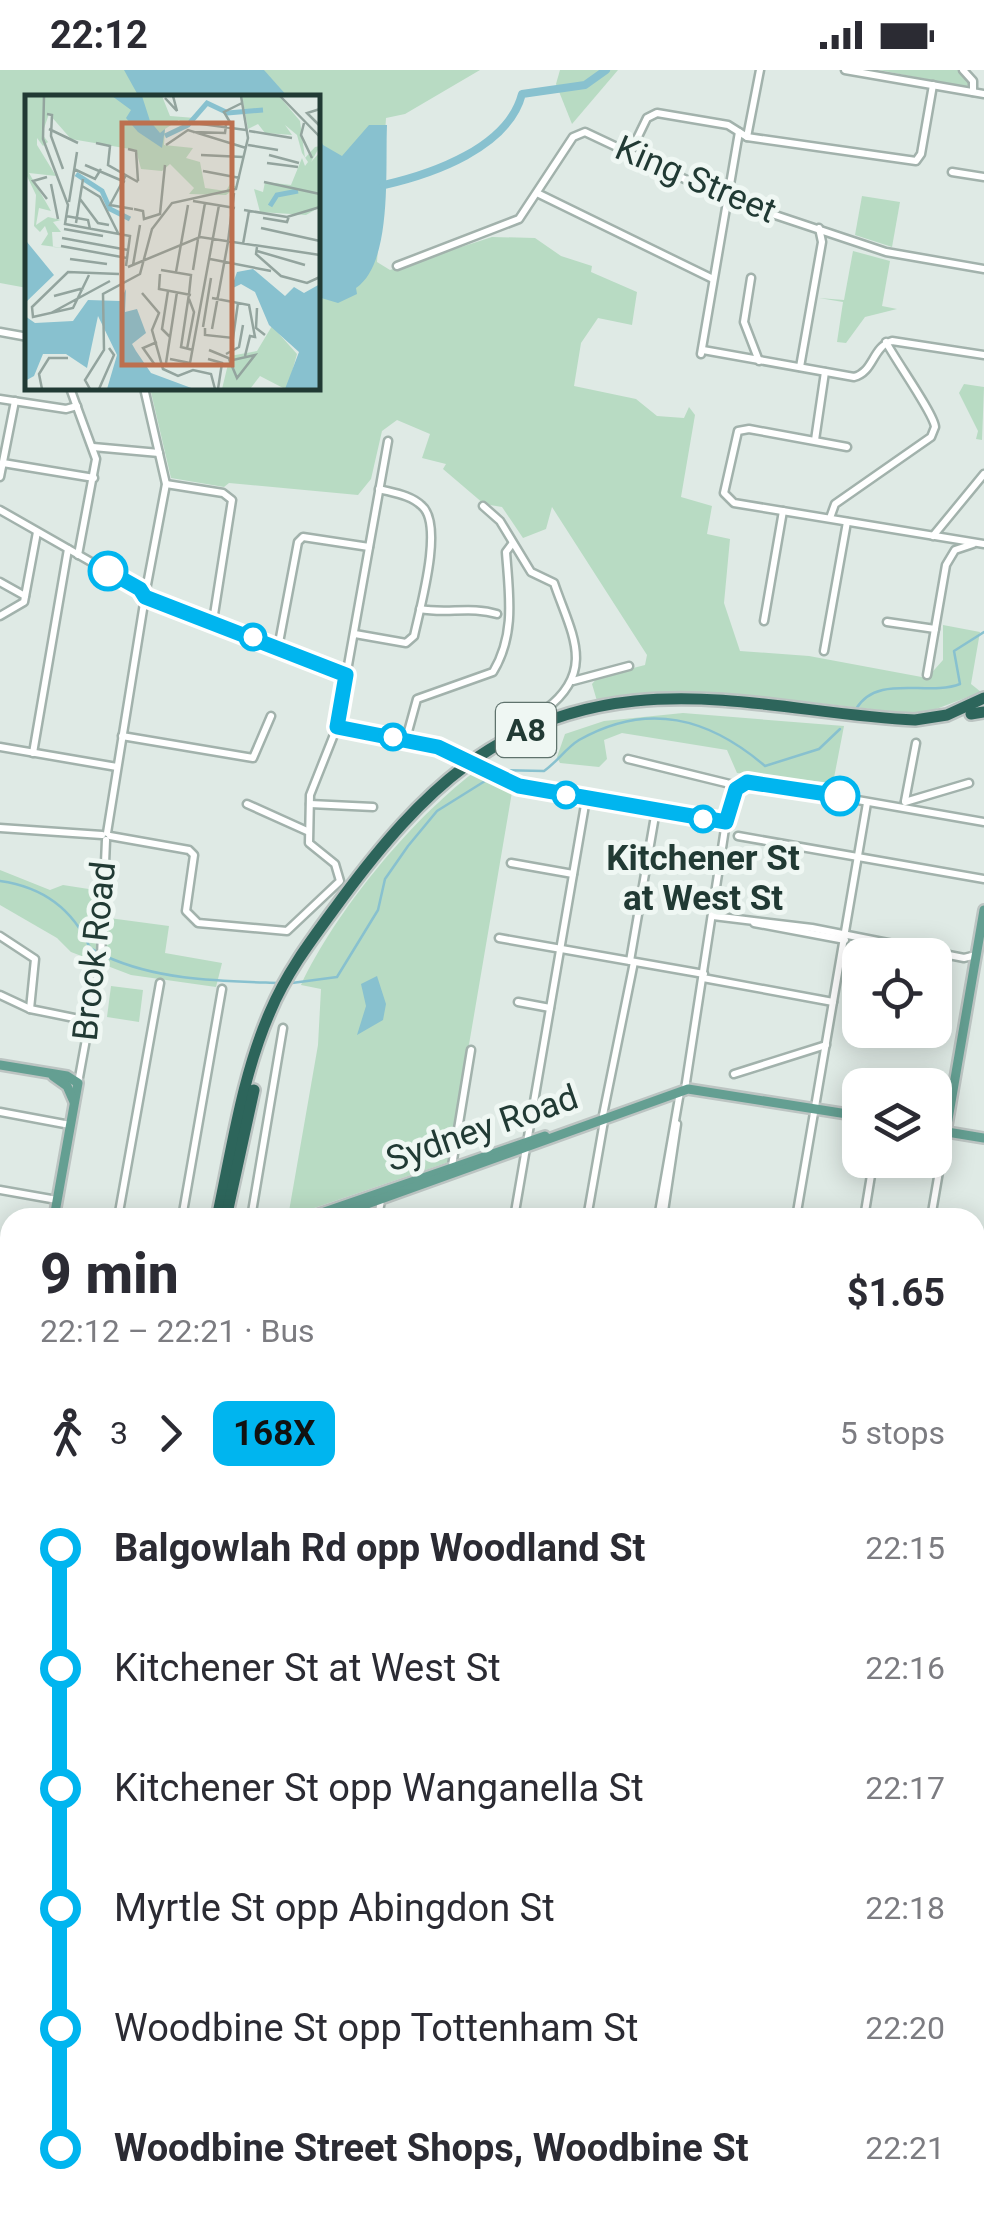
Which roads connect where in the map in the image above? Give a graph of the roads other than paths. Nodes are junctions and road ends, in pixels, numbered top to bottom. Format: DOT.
graph roads {
  1 [pos="760,70"];
  2 [pos="845,70"];
  3 [pos="962,70"];
  4 [pos="933,85"];
  5 [pos="973,92"];
  6 [pos="984,94"];
  7 [pos="743,134"];
  8 [pos="630,153"];
  9 [pos="952,172"];
  10 [pos="984,177"];
  11 [pos="537,193"];
  12 [pos="726,199"];
  13 [pos="819,228"];
  14 [pos="831,233"];
  15 [pos="822,242"];
  16 [pos="397,266"];
  17 [pos="984,269"];
  18 [pos="751,278"];
  19 [pos="712,280"];
  20 [pos="0,332"];
  21 [pos="25,336"];
  22 [pos="886,342"];
  23 [pos="984,355"];
  24 [pos="760,361"];
  25 [pos="800,367"];
  26 [pos="826,372"];
  27 [pos="71,390"];
  28 [pos="144,390"];
  29 [pos="0,398"];
  30 [pos="14,401"];
  31 [pos="77,406"];
  32 [pos="388,440"];
  33 [pos="814,440"];
  34 [pos="93,446"];
  35 [pos="847,447"];
  36 [pos="159,454"];
  37 [pos="3,463"];
  38 [pos="984,474"];
  39 [pos="0,477"];
  40 [pos="94,478"];
  41 [pos="166,484"];
  42 [pos="378,489"];
  43 [pos="483,506"];
  44 [pos="0,510"];
  45 [pos="783,511"];
  46 [pos="830,518"];
  47 [pos="847,522"];
  48 [pos="37,532"];
  49 [pos="932,536"];
  50 [pos="512,544"];
  51 [pos="982,544"];
  52 [pos="369,547"];
  53 [pos="68,549"];
  54 [pos="78,554"];
  55 [pos="0,582"];
  56 [pos="146,593"];
  57 [pos="24,596"];
  58 [pos="420,609"];
  59 [pos="497,614"];
  60 [pos="0,616"];
  61 [pos="213,621"];
  62 [pos="764,621"];
  63 [pos="887,622"];
  64 [pos="936,629"];
  65 [pos="354,634"];
  66 [pos="278,648"];
  67 [pos="824,651"];
  68 [pos="629,666"];
  69 [pos="346,675"];
  70 [pos="928,676"];
  71 [pos="572,681"];
  72 [pos="984,698"];
  73 [pos="546,709"];
  74 [pos="980,711"];
  75 [pos="272,716"];
  76 [pos="337,727"];
  77 [pos="122,736"];
  78 [pos="406,739"];
  79 [pos="916,744"];
  80 [pos="0,747"];
  81 [pos="33,752"];
  82 [pos="628,759"];
  83 [pos="117,767"];
  84 [pos="969,782"];
  85 [pos="738,786"];
  86 [pos="586,799"];
  87 [pos="867,803"];
  88 [pos="247,804"];
  89 [pos="310,804"];
  90 [pos="904,805"];
  91 [pos="373,807"];
  92 [pos="656,810"];
  93 [pos="726,822"];
  94 [pos="984,822"];
  95 [pos="0,828"];
  96 [pos="307,831"];
  97 [pos="106,836"];
  98 [pos="738,836"];
  99 [pos="858,858"];
  100 [pos="512,863"];
  101 [pos="573,874"];
  102 [pos="981,879"];
  103 [pos="984,910"];
  104 [pos="713,916"];
  105 [pos="0,936"];
  106 [pos="844,937"];
  107 [pos="500,938"];
  108 [pos="560,949"];
  109 [pos="975,959"];
  110 [pos="632,962"];
  111 [pos="703,976"];
  112 [pos="160,982"];
  113 [pos="288,983"];
  114 [pos="222,989"];
  115 [pos="0,995"];
  116 [pos="518,1002"];
  117 [pos="833,1002"];
  118 [pos="550,1008"];
  119 [pos="30,1010"];
  120 [pos="89,1021"];
  121 [pos="283,1028"];
  122 [pos="826,1045"];
  123 [pos="471,1050"];
  124 [pos="0,1065"];
  125 [pos="952,1071"];
  126 [pos="734,1074"];
  127 [pos="73,1082"];
  128 [pos="680,1091"];
  129 [pos="815,1108"];
  130 [pos="0,1112"];
  131 [pos="842,1113"];
  132 [pos="603,1118"];
  133 [pos="70,1125"];
  134 [pos="952,1132"];
  135 [pos="984,1138"];
  136 [pos="526,1145"];
  137 [pos="451,1171"];
  138 [pos="871,1178"];
  139 [pos="935,1178"];
  140 [pos="0,1190"];
  141 [pos="379,1196"];
  142 [pos="57,1200"];
  143 [pos="56,1208"];
  144 [pos="120,1208"];
  145 [pos="184,1208"];
  146 [pos="227,1208"];
  147 [pos="252,1208"];
  148 [pos="340,1208"];
  149 [pos="351,1208"];
  150 [pos="378,1208"];
  151 [pos="516,1208"];
  152 [pos="589,1208"];
  153 [pos="663,1208"];
  154 [pos="798,1208"];
  155 [pos="866,1208"];
  156 [pos="932,1208"];
  1 -- 7 [label="street"];
  2 -- 4 [label="street"];
  3 -- 5 [label="street"];
  4 -- 5 [label="street"];
  4 -- 7 [label="street"];
  5 -- 6 [label="street"];
  7 -- 8 [label="street"];
  7 -- 12 [label="street"];
  8 -- 11 [label="street, King Street"];
  8 -- 12 [label="street, King Street"];
  9 -- 10 [label="street"];
  11 -- 16 [label="street, King Street"];
  11 -- 19 [label="street"];
  12 -- 13 [label="street, King Street"];
  12 -- 19 [label="street"];
  13 -- 14 [label="street, King Street"];
  13 -- 15 [label="street"];
  14 -- 15 [label="street"];
  14 -- 17 [label="street, King Street"];
  15 -- 25 [label="street"];
  18 -- 24 [label="street"];
  19 -- 24 [label="street"];
  20 -- 21 [label="street"];
  22 -- 23 [label="street"];
  22 -- 26 [label="street"];
  22 -- 46 [label="street"];
  24 -- 25 [label="street"];
  25 -- 26 [label="street"];
  26 -- 33 [label="street"];
  27 -- 31 [label="street"];
  28 -- 36 [label="street"];
  29 -- 30 [label="street"];
  30 -- 31 [label="street"];
  30 -- 37 [label="street"];
  31 -- 34 [label="street"];
  32 -- 42 [label="street"];
  33 -- 35 [label="street"];
  33 -- 45 [label="street"];
  34 -- 36 [label="street"];
  34 -- 40 [label="street"];
  36 -- 41 [label="street"];
  37 -- 39 [label="street"];
  37 -- 40 [label="street"];
  38 -- 49 [label="street"];
  40 -- 54 [label="street"];
  41 -- 56 [label="street, Brook Road"];
  41 -- 61 [label="street"];
  42 -- 52 [label="street"];
  42 -- 58 [label="street"];
  43 -- 50 [label="street"];
  44 -- 48 [label="street"];
  45 -- 46 [label="street"];
  45 -- 62 [label="street"];
  46 -- 47 [label="street"];
  47 -- 49 [label="street"];
  47 -- 67 [label="street"];
  48 -- 53 [label="street"];
  48 -- 57 [label="street"];
  49 -- 51 [label="street"];
  50 -- 71 [label="street"];
  50 -- 78 [label="street"];
  51 -- 64 [label="street"];
  52 -- 65 [label="street"];
  52 -- 66 [label="street"];
  53 -- 54 [label="street"];
  53 -- 81 [label="street"];
  54 -- 56 [label="street"];
  55 -- 57 [label="street"];
  56 -- 61 [label="street"];
  56 -- 77 [label="street, Brook Road"];
  57 -- 60 [label="street"];
  58 -- 59 [label="street"];
  58 -- 65 [label="street"];
  61 -- 66 [label="street"];
  63 -- 64 [label="street"];
  64 -- 70 [label="street"];
  65 -- 69 [label="street"];
  66 -- 69 [label="street"];
  68 -- 71 [label="street"];
  69 -- 76 [label="street"];
  71 -- 73 [label="street"];
  72 -- 113 [label="highway, A8"];
  74 -- 113 [label="highway, A8"];
  75 -- 77 [label="street"];
  76 -- 78 [label="street"];
  76 -- 89 [label="street"];
  77 -- 83 [label="street, Brook Road"];
  78 -- 86 [label="street, bridge"];
  79 -- 90 [label="street"];
  80 -- 81 [label="street"];
  81 -- 83 [label="street"];
  82 -- 85 [label="street"];
  83 -- 97 [label="street, Brook Road"];
  84 -- 90 [label="street"];
  85 -- 87 [label="street"];
  85 -- 93 [label="street"];
  86 -- 92 [label="street"];
  86 -- 101 [label="street"];
  87 -- 90 [label="street"];
  87 -- 99 [label="street"];
  88 -- 96 [label="street"];
  89 -- 91 [label="street"];
  89 -- 96 [label="street"];
  90 -- 94 [label="street"];
  92 -- 93 [label="street"];
  92 -- 110 [label="street"];
  93 -- 104 [label="street"];
  95 -- 97 [label="street"];
  96 -- 97 [label="street"];
  97 -- 120 [label="street, Brook Road"];
  98 -- 99 [label="street"];
  99 -- 102 [label="street"];
  99 -- 106 [label="street"];
  100 -- 101 [label="street"];
  101 -- 108 [label="street"];
  103 -- 109 [label="main road"];
  104 -- 106 [label="street"];
  104 -- 111 [label="street"];
  105 -- 119 [label="street"];
  106 -- 109 [label="street"];
  106 -- 117 [label="street"];
  107 -- 108 [label="street"];
  108 -- 110 [label="street"];
  108 -- 118 [label="street"];
  109 -- 125 [label="main road"];
  110 -- 111 [label="street"];
  110 -- 132 [label="street"];
  111 -- 117 [label="street"];
  111 -- 128 [label="street"];
  112 -- 144 [label="street"];
  113 -- 146 [label="highway, A8"];
  114 -- 145 [label="street"];
  115 -- 119 [label="street"];
  116 -- 118 [label="street"];
  117 -- 122 [label="street"];
  118 -- 136 [label="street"];
  119 -- 120 [label="street"];
  120 -- 127 [label="street, Brook Road"];
  121 -- 147 [label="street"];
  122 -- 126 [label="street"];
  122 -- 129 [label="street"];
  123 -- 137 [label="street"];
  124 -- 127 [label="main road"];
  127 -- 133 [label="main road"];
  128 -- 129 [label="main road, Sydney Road"];
  128 -- 132 [label="main road, Sydney Road"];
  128 -- 153 [label="street"];
  129 -- 131 [label="main road, Sydney Road"];
  129 -- 154 [label="street"];
  130 -- 133 [label="street"];
  132 -- 136 [label="main road, Sydney Road"];
  132 -- 152 [label="street"];
  133 -- 142 [label="main road"];
  134 -- 135 [label="main road"];
  136 -- 137 [label="main road, Sydney Road"];
  136 -- 151 [label="street"];
  137 -- 141 [label="main road, Sydney Road"];
  138 -- 155 [label="street"];
  139 -- 156 [label="street"];
  140 -- 142 [label="street"];
  141 -- 148 [label="main road, Sydney Road"];
  141 -- 149 [label="main road, Sydney Road"];
  141 -- 150 [label="street"];
  142 -- 143 [label="main road"];
}
